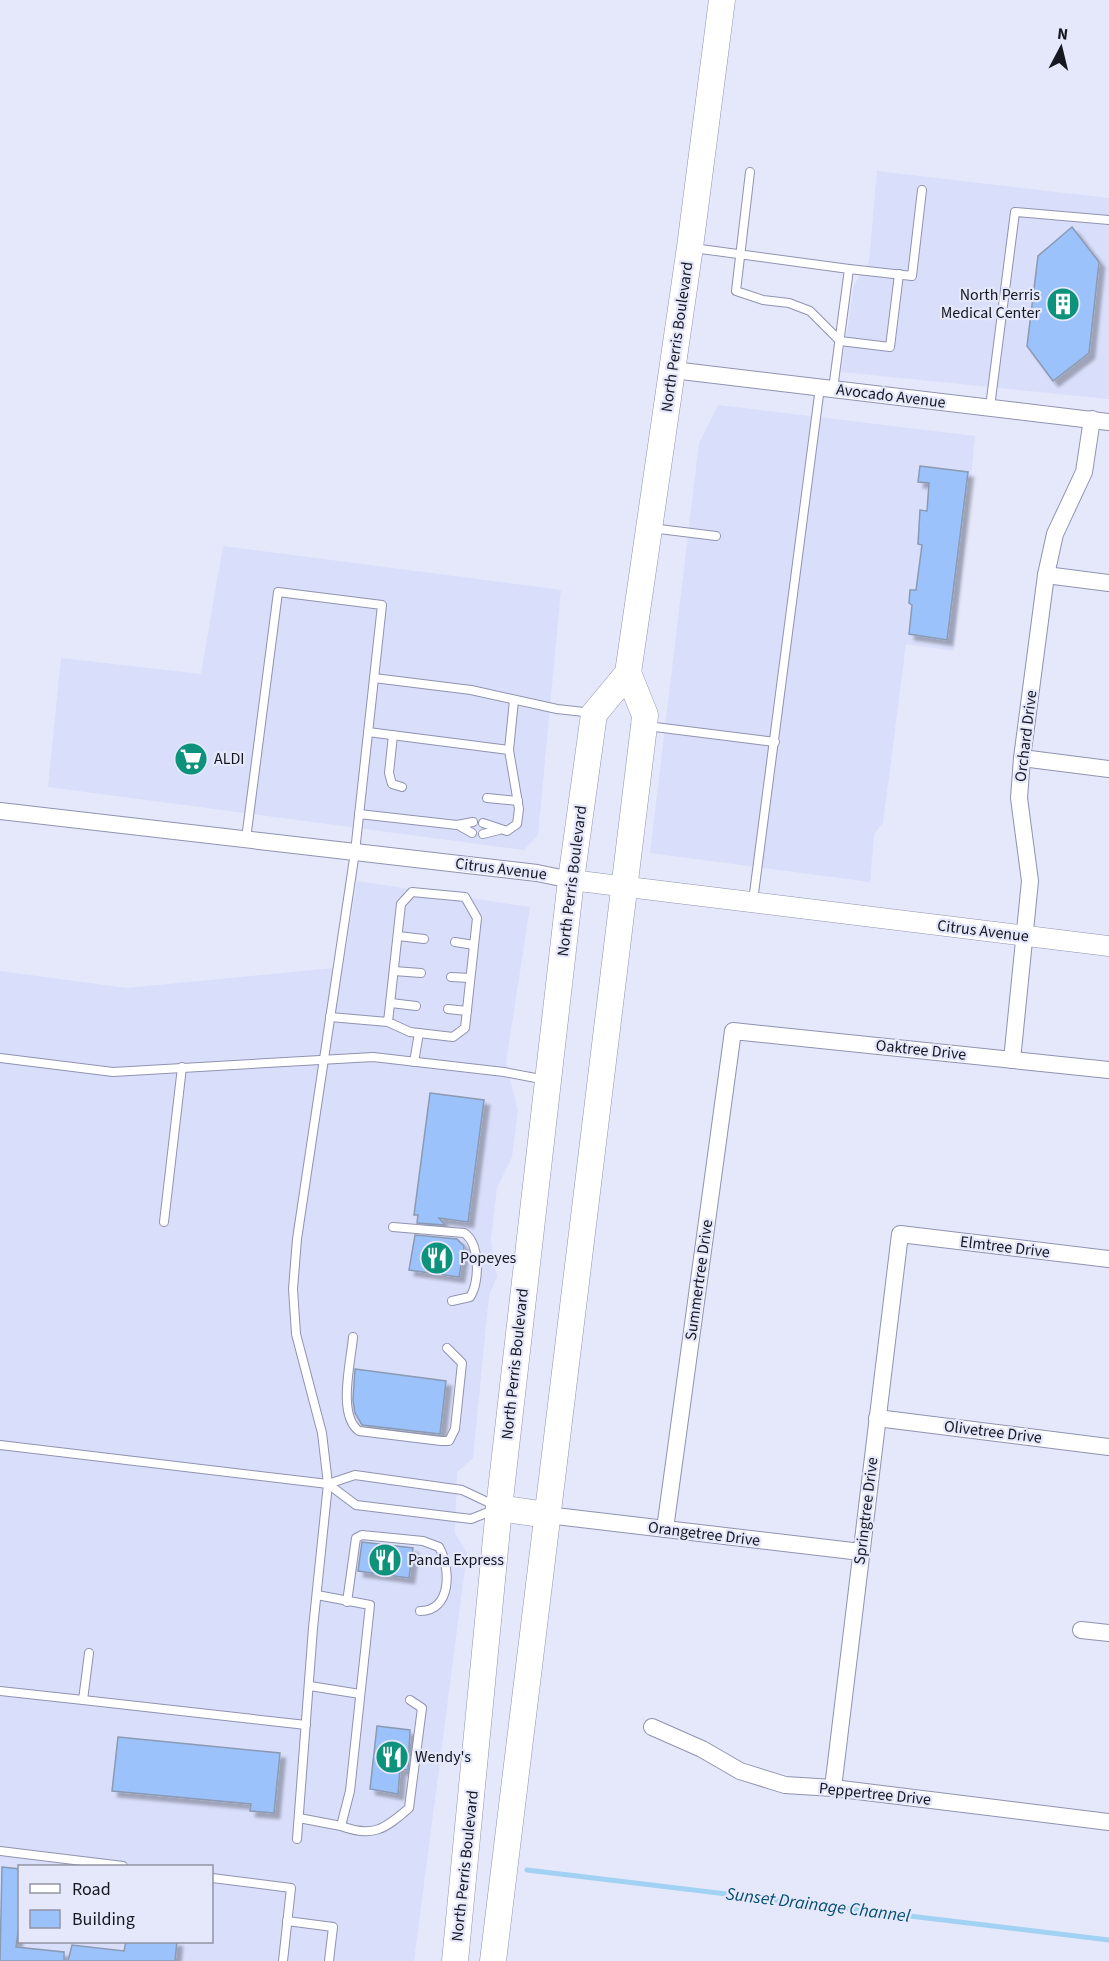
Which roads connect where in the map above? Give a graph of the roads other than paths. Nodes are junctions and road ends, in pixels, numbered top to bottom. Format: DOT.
graph roads {
  1 [pos="722,0"];
  2 [pos="750,172"];
  3 [pos="922,190"];
  4 [pos="1109,220"];
  5 [pos="690,247"];
  6 [pos="741,254"];
  7 [pos="849,269"];
  8 [pos="899,274"];
  9 [pos="840,342"];
  10 [pos="673,370"];
  11 [pos="826,388"];
  12 [pos="990,407"];
  13 [pos="1101,420"];
  14 [pos="650,528"];
  15 [pos="716,536"];
  16 [pos="1046,575"];
  17 [pos="1109,583"];
  18 [pos="628,673"];
  19 [pos="374,678"];
  20 [pos="514,700"];
  21 [pos="594,714"];
  22 [pos="644,726"];
  23 [pos="368,732"];
  24 [pos="393,735"];
  25 [pos="775,742"];
  26 [pos="509,750"];
  27 [pos="1022,758"];
  28 [pos="1109,769"];
  29 [pos="402,787"];
  30 [pos="487,798"];
  31 [pos="518,801"];
  32 [pos="0,811"];
  33 [pos="359,814"];
  34 [pos="473,822"];
  35 [pos="483,823"];
  36 [pos="457,825"];
  37 [pos="499,830"];
  38 [pos="472,833"];
  39 [pos="483,834"];
  40 [pos="246,839"];
  41 [pos="355,852"];
  42 [pos="571,880"];
  43 [pos="623,888"];
  44 [pos="753,903"];
  45 [pos="398,936"];
  46 [pos="1024,936"];
  47 [pos="424,939"];
  48 [pos="455,942"];
  49 [pos="474,945"];
  50 [pos="1109,946"];
  51 [pos="394,970"];
  52 [pos="421,973"];
  53 [pos="451,977"];
  54 [pos="470,978"];
  55 [pos="390,1003"];
  56 [pos="416,1006"];
  57 [pos="448,1009"];
  58 [pos="467,1011"];
  59 [pos="330,1017"];
  60 [pos="388,1022"];
  61 [pos="733,1031"];
  62 [pos="419,1033"];
  63 [pos="0,1058"];
  64 [pos="324,1059"];
  65 [pos="1012,1060"];
  66 [pos="414,1062"];
  67 [pos="182,1067"];
  68 [pos="1109,1070"];
  69 [pos="547,1080"];
  70 [pos="164,1221"];
  71 [pos="393,1227"];
  72 [pos="900,1234"];
  73 [pos="1109,1259"];
  74 [pos="452,1301"];
  75 [pos="353,1337"];
  76 [pos="447,1348"];
  77 [pos="876,1418"];
  78 [pos="0,1445"];
  79 [pos="1109,1447"];
  80 [pos="328,1484"];
  81 [pos="499,1508"];
  82 [pos="547,1515"];
  83 [pos="665,1530"];
  84 [pos="861,1552"];
  85 [pos="317,1595"];
  86 [pos="347,1602"];
  87 [pos="420,1611"];
  88 [pos="1082,1630"];
  89 [pos="1109,1633"];
  90 [pos="89,1653"];
  91 [pos="310,1686"];
  92 [pos="0,1691"];
  93 [pos="360,1694"];
  94 [pos="83,1700"];
  95 [pos="410,1700"];
  96 [pos="306,1725"];
  97 [pos="652,1727"];
  98 [pos="833,1788"];
  99 [pos="299,1818"];
  100 [pos="1109,1822"];
  101 [pos="342,1826"];
  102 [pos="297,1839"];
  103 [pos="0,1851"];
  104 [pos="115,1865"];
  105 [pos="213,1878"];
  106 [pos="287,1922"];
  107 [pos="459,1931"];
  108 [pos="282,1961"];
  109 [pos="329,1961"];
  110 [pos="455,1961"];
  111 [pos="472,1961"];
  112 [pos="493,1961"];
  1 -- 5 [label="main road, North Perris Boulevard"];
  2 -- 6 [label="lane"];
  3 -- 8 [label="lane"];
  4 -- 12 [label="lane"];
  5 -- 6 [label="lane"];
  5 -- 10 [label="main road, North Perris Boulevard"];
  6 -- 7 [label="lane"];
  6 -- 9 [label="lane"];
  7 -- 8 [label="lane"];
  7 -- 9 [label="lane"];
  8 -- 9 [label="lane"];
  9 -- 11 [label="lane"];
  10 -- 11 [label="street, Avocado Avenue"];
  10 -- 14 [label="main road, North Perris Boulevard"];
  11 -- 12 [label="street, Avocado Avenue"];
  11 -- 25 [label="lane"];
  12 -- 13 [label="street, Avocado Avenue"];
  13 -- 16 [label="street, Orchard Drive"];
  14 -- 15 [label="lane"];
  14 -- 18 [label="main road, North Perris Boulevard"];
  16 -- 17 [label="street"];
  16 -- 27 [label="street, Orchard Drive"];
  18 -- 21 [label="main road"];
  18 -- 22 [label="main road"];
  19 -- 20 [label="lane"];
  19 -- 23 [label="lane"];
  19 -- 40 [label="lane"];
  20 -- 21 [label="lane"];
  20 -- 26 [label="lane"];
  21 -- 42 [label="main road, North Perris Boulevard"];
  22 -- 25 [label="lane"];
  22 -- 43 [label="main road"];
  23 -- 24 [label="lane"];
  23 -- 33 [label="lane"];
  24 -- 26 [label="lane"];
  24 -- 29 [label="lane"];
  25 -- 44 [label="lane"];
  26 -- 31 [label="lane"];
  27 -- 28 [label="street"];
  27 -- 46 [label="street, Orchard Drive"];
  30 -- 31 [label="lane"];
  31 -- 37 [label="lane"];
  32 -- 40 [label="street, Citrus Avenue"];
  33 -- 36 [label="lane"];
  33 -- 41 [label="lane"];
  34 -- 36 [label="lane"];
  35 -- 37 [label="lane"];
  36 -- 38 [label="lane"];
  37 -- 39 [label="lane"];
  40 -- 41 [label="street, Citrus Avenue"];
  41 -- 42 [label="street, Citrus Avenue"];
  41 -- 59 [label="lane"];
  42 -- 43 [label="street, Citrus Avenue"];
  42 -- 69 [label="main road, North Perris Boulevard"];
  43 -- 44 [label="street, Citrus Avenue"];
  43 -- 82 [label="main road"];
  44 -- 46 [label="street, Citrus Avenue"];
  45 -- 47 [label="lane"];
  45 -- 49 [label="lane"];
  45 -- 51 [label="lane"];
  46 -- 50 [label="street, Citrus Avenue"];
  46 -- 65 [label="street, Orchard Drive"];
  48 -- 49 [label="lane"];
  49 -- 54 [label="lane"];
  51 -- 52 [label="lane"];
  51 -- 55 [label="lane"];
  53 -- 54 [label="lane"];
  54 -- 58 [label="lane"];
  55 -- 56 [label="lane"];
  55 -- 60 [label="lane"];
  57 -- 58 [label="lane"];
  58 -- 62 [label="lane"];
  59 -- 60 [label="lane"];
  59 -- 64 [label="lane"];
  60 -- 62 [label="lane"];
  61 -- 65 [label="street, Oaktree Drive"];
  61 -- 83 [label="street, Summertree Drive"];
  62 -- 66 [label="lane"];
  63 -- 67 [label="lane"];
  64 -- 66 [label="lane"];
  64 -- 67 [label="lane"];
  64 -- 80 [label="lane"];
  65 -- 68 [label="street, Oaktree Drive"];
  66 -- 69 [label="lane"];
  67 -- 70 [label="lane"];
  69 -- 81 [label="main road, North Perris Boulevard"];
  71 -- 74 [label="lane"];
  72 -- 73 [label="street, Elmtree Drive"];
  72 -- 77 [label="street, Springtree Drive"];
  75 -- 76 [label="lane"];
  77 -- 79 [label="street, Olivetree Drive"];
  77 -- 84 [label="street, Springtree Drive"];
  78 -- 80 [label="lane"];
  80 -- 81 [label="lane"];
  80 -- 81 [label="lane"];
  80 -- 85 [label="lane"];
  81 -- 82 [label="main road"];
  81 -- 107 [label="main road, North Perris Boulevard"];
  82 -- 83 [label="street, Orangetree Drive"];
  82 -- 112 [label="main road"];
  83 -- 84 [label="street, Orangetree Drive"];
  84 -- 98 [label="street, Springtree Drive"];
  85 -- 86 [label="lane"];
  85 -- 91 [label="lane"];
  86 -- 87 [label="lane"];
  86 -- 93 [label="lane"];
  88 -- 89 [label="street"];
  90 -- 94 [label="lane"];
  91 -- 93 [label="lane"];
  91 -- 96 [label="lane"];
  92 -- 94 [label="lane"];
  93 -- 101 [label="lane"];
  94 -- 96 [label="lane"];
  95 -- 101 [label="lane"];
  96 -- 99 [label="lane"];
  97 -- 98 [label="street, Peppertree Drive"];
  98 -- 100 [label="street, Peppertree Drive"];
  99 -- 101 [label="lane"];
  99 -- 102 [label="lane"];
  103 -- 104 [label="lane"];
  105 -- 106 [label="lane"];
  106 -- 108 [label="lane"];
  106 -- 109 [label="lane"];
  107 -- 110 [label="main road, North Perris Boulevard"];
  107 -- 111 [label="main road"];
}
